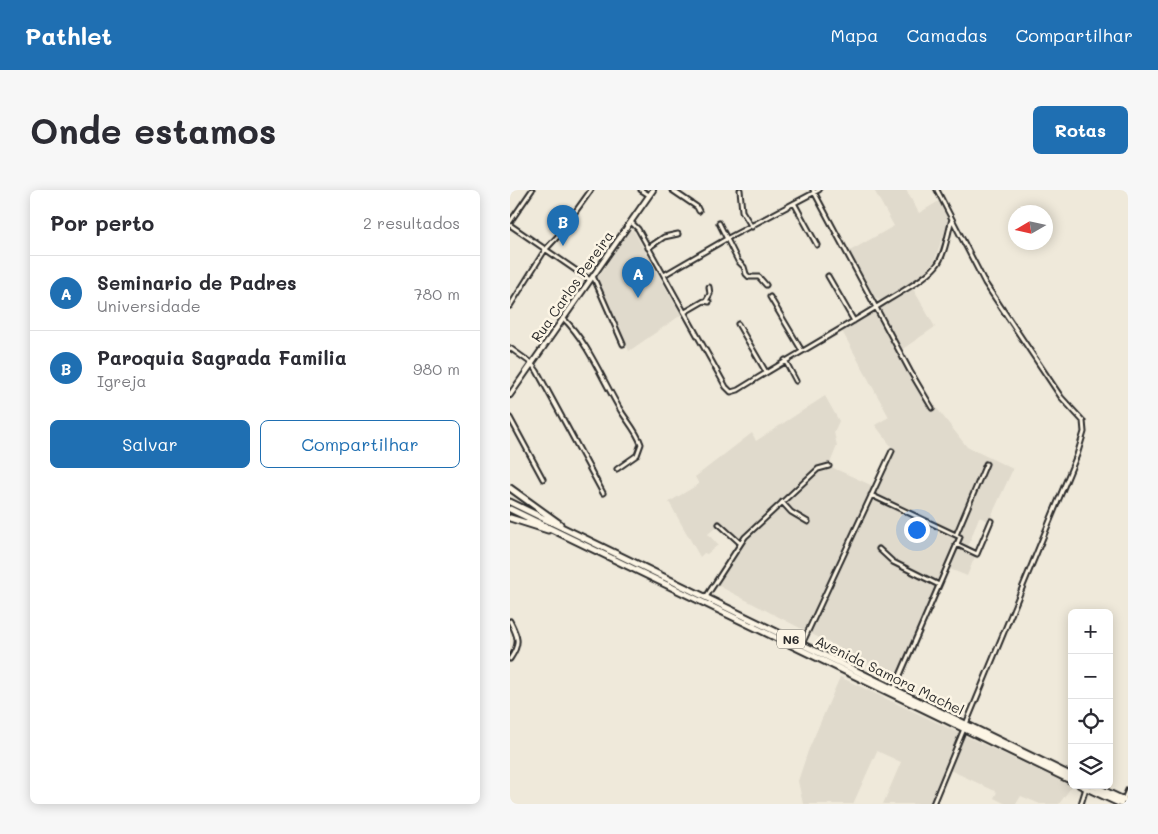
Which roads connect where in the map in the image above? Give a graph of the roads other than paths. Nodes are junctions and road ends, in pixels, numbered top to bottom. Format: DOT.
graph roads {
  1 [pos="532,190"];
  2 [pos="591,190"];
  3 [pos="641,190"];
  4 [pos="653,190"];
  5 [pos="672,190"];
  6 [pos="740,190"];
  7 [pos="819,190"];
  8 [pos="937,190"];
  9 [pos="814,191"];
  10 [pos="649,195"];
  11 [pos="794,204"];
  12 [pos="699,211"];
  13 [pos="952,218"];
  14 [pos="630,222"];
  15 [pos="510,223"];
  16 [pos="719,223"];
  17 [pos="752,226"];
  18 [pos="678,234"];
  19 [pos="728,238"];
  20 [pos="817,245"];
  21 [pos="648,248"];
  22 [pos="545,250"];
  23 [pos="664,275"];
  24 [pos="828,276"];
  25 [pos="591,278"];
  26 [pos="766,285"];
  27 [pos="709,287"];
  28 [pos="770,298"];
  29 [pos="510,306"];
  30 [pos="877,306"];
  31 [pos="685,312"];
  32 [pos="564,318"];
  33 [pos="854,321"];
  34 [pos="738,324"];
  35 [pos="623,344"];
  36 [pos="510,348"];
  37 [pos="802,351"];
  38 [pos="785,360"];
  39 [pos="531,363"];
  40 [pos="766,372"];
  41 [pos="796,381"];
  42 [pos="510,395"];
  43 [pos="932,408"];
  44 [pos="510,418"];
  45 [pos="892,451"];
  46 [pos="986,464"];
  47 [pos="829,466"];
  48 [pos="616,470"];
  49 [pos="543,479"];
  50 [pos="510,488"];
  51 [pos="603,493"];
  52 [pos="871,495"];
  53 [pos="510,502"];
  54 [pos="782,502"];
  55 [pos="510,508"];
  56 [pos="510,518"];
  57 [pos="991,521"];
  58 [pos="808,522"];
  59 [pos="719,524"];
  60 [pos="564,528"];
  61 [pos="556,531"];
  62 [pos="956,535"];
  63 [pos="740,543"];
  64 [pos="956,544"];
  65 [pos="879,549"];
  66 [pos="938,585"];
  67 [pos="706,598"];
  68 [pos="510,621"];
  69 [pos="802,644"];
  70 [pos="510,659"];
  71 [pos="893,690"];
  72 [pos="964,727"];
  73 [pos="1068,774"];
  74 [pos="1068,779"];
  75 [pos="1083,789"];
  76 [pos="1088,789"];
  77 [pos="1100,789"];
  78 [pos="1128,790"];
  79 [pos="1124,802"];
  80 [pos="933,804"];
  81 [pos="1081,804"];
  1 -- 15 [label="street"];
  2 -- 22 [label="street"];
  3 -- 10 [label="street"];
  4 -- 10 [label="main road, Rua Carlos Pereira"];
  5 -- 12 [label="street"];
  6 -- 17 [label="street"];
  7 -- 9 [label="street"];
  8 -- 13 [label="street"];
  9 -- 11 [label="street"];
  9 -- 30 [label="street"];
  10 -- 14 [label="main road, Rua Carlos Pereira"];
  11 -- 17 [label="street"];
  11 -- 20 [label="street"];
  13 -- 30 [label="street"];
  13 -- 72 [label="street"];
  14 -- 21 [label="street"];
  14 -- 25 [label="main road, Rua Carlos Pereira"];
  15 -- 22 [label="street"];
  16 -- 19 [label="street"];
  17 -- 19 [label="street"];
  18 -- 21 [label="street"];
  19 -- 23 [label="street"];
  19 -- 26 [label="street"];
  21 -- 23 [label="street"];
  22 -- 25 [label="street"];
  22 -- 29 [label="street"];
  23 -- 31 [label="street"];
  24 -- 33 [label="street"];
  25 -- 32 [label="main road, Rua Carlos Pereira"];
  25 -- 35 [label="street"];
  27 -- 31 [label="street"];
  28 -- 37 [label="street"];
  30 -- 33 [label="street"];
  30 -- 43 [label="street"];
  31 -- 40 [label="street"];
  32 -- 39 [label="main road, Rua Carlos Pereira"];
  32 -- 48 [label="street"];
  33 -- 37 [label="street"];
  34 -- 40 [label="street"];
  36 -- 39 [label="street"];
  37 -- 38 [label="street"];
  38 -- 40 [label="street"];
  38 -- 41 [label="street"];
  39 -- 42 [label="main road, Rua Carlos Pereira"];
  39 -- 51 [label="street"];
  44 -- 49 [label="street"];
  45 -- 52 [label="street"];
  46 -- 62 [label="street"];
  47 -- 54 [label="street"];
  50 -- 60 [label="highway"];
  52 -- 62 [label="street"];
  52 -- 69 [label="street"];
  53 -- 60 [label="highway, Avenida Samora Machel / N6"];
  54 -- 58 [label="street"];
  54 -- 63 [label="street"];
  55 -- 61 [label="highway, Avenida Samora Machel / N6"];
  56 -- 61 [label="highway"];
  57 -- 64 [label="street"];
  59 -- 63 [label="street"];
  60 -- 67 [label="highway, Avenida Samora Machel / N6"];
  61 -- 72 [label="highway, Avenida Samora Machel / N6"];
  62 -- 64 [label="street"];
  63 -- 67 [label="street"];
  64 -- 66 [label="street"];
  65 -- 66 [label="street"];
  66 -- 71 [label="street"];
  67 -- 69 [label="highway, Avenida Samora Machel / N6"];
  68 -- 70 [label="street"];
  69 -- 71 [label="highway, Avenida Samora Machel / N6"];
  71 -- 72 [label="highway, Avenida Samora Machel / N6"];
  72 -- 73 [label="highway, Avenida Samora Machel / N6"];
  72 -- 74 [label="highway, Avenida Samora Machel / N6"];
  72 -- 80 [label="street"];
  75 -- 81 [label="street"];
  76 -- 79 [label="highway"];
  77 -- 79 [label="highway"];
  78 -- 79 [label="street"];
}
